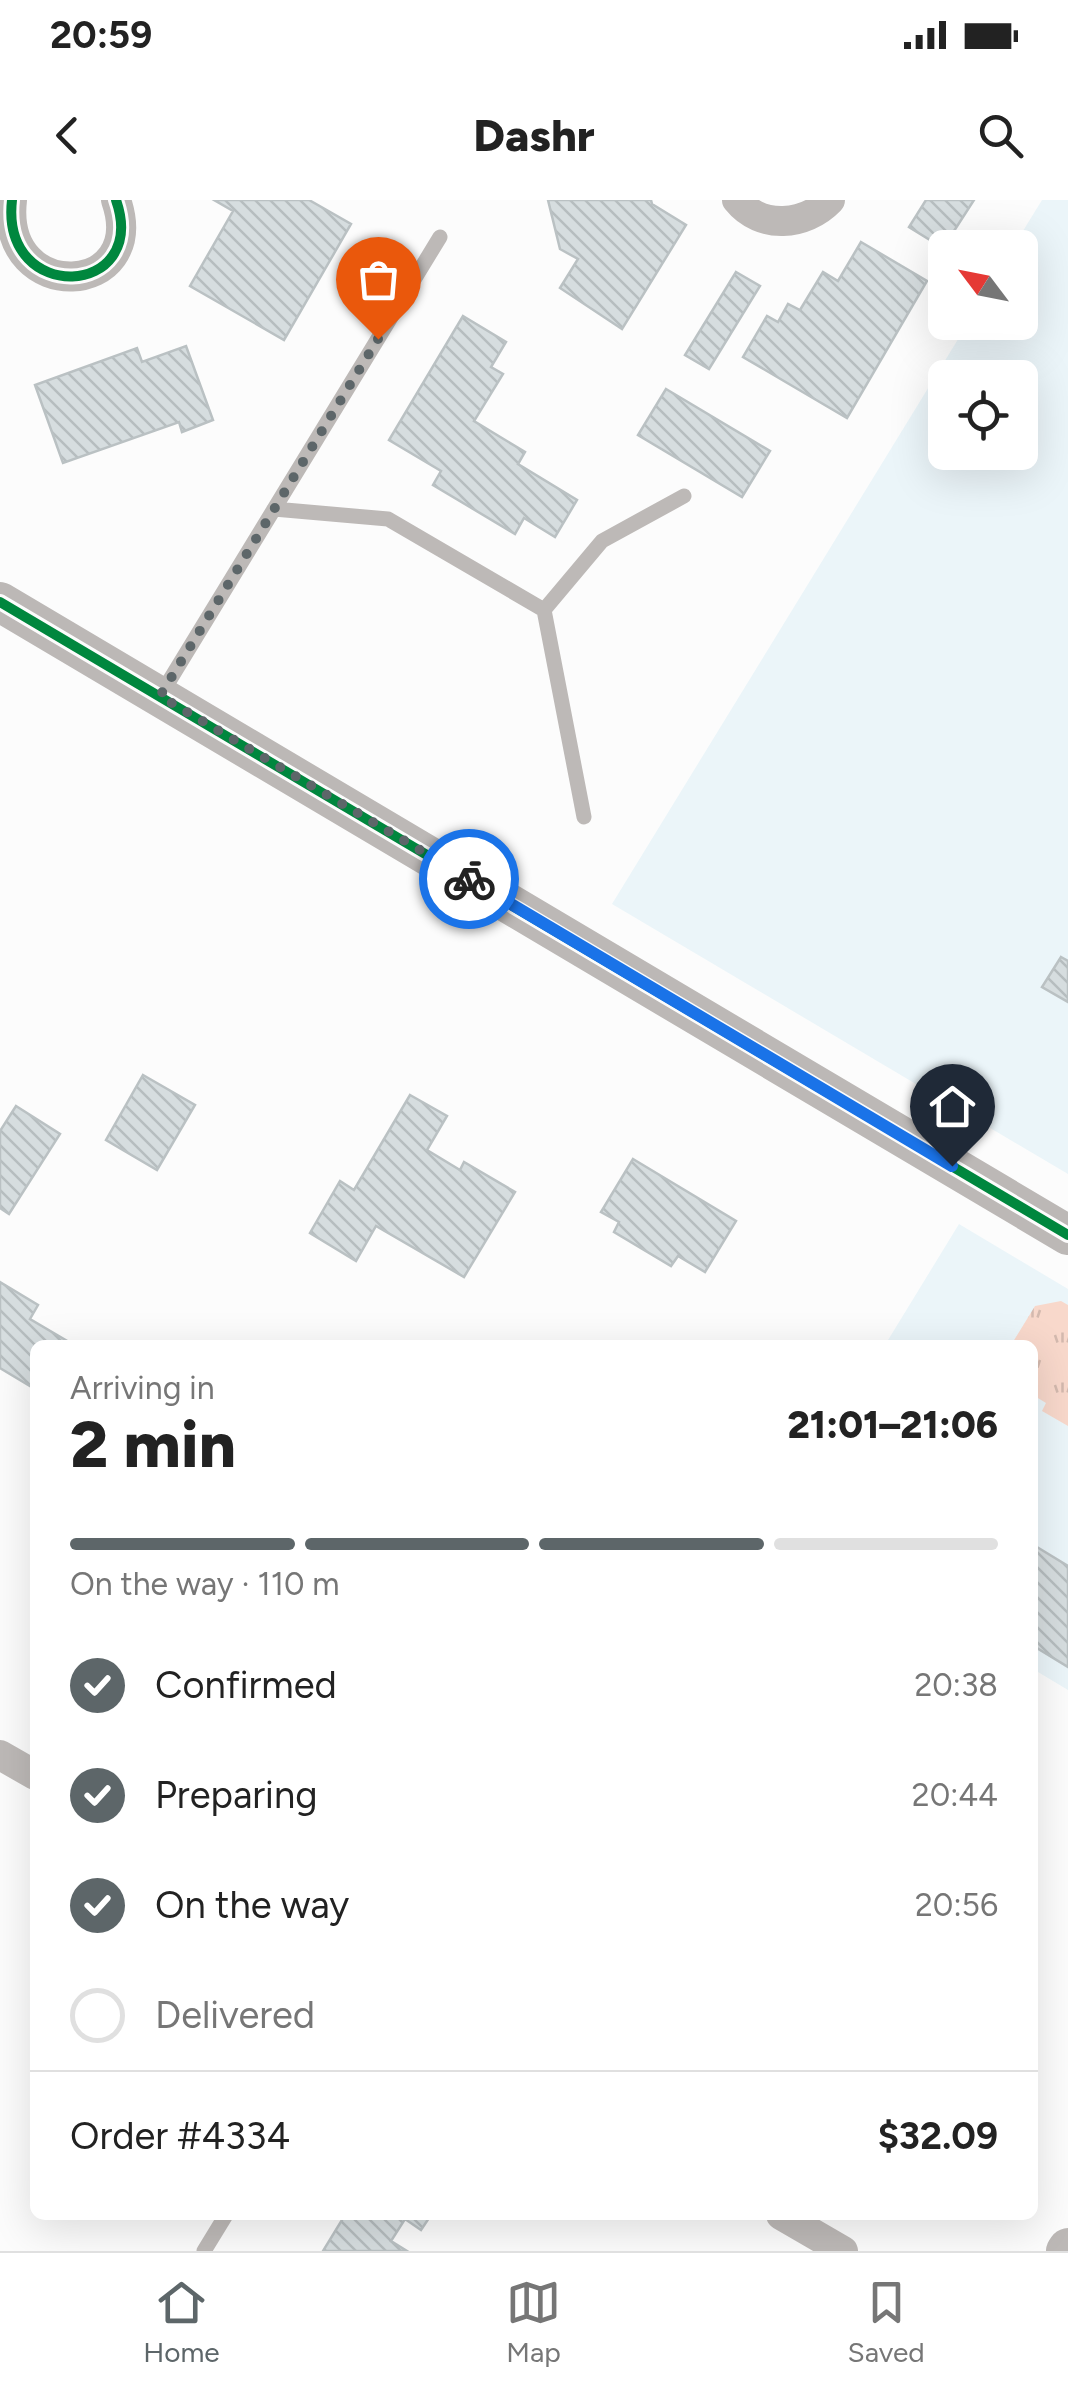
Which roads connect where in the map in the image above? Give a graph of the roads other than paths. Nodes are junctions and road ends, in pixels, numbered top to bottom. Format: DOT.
graph roads {
  1 [pos="12,200"];
  2 [pos="116,200"];
  3 [pos="738,200"];
  4 [pos="830,200"];
  5 [pos="440,237"];
  6 [pos="684,496"];
  7 [pos="274,509"];
  8 [pos="0,602"];
  9 [pos="544,610"];
  10 [pos="160,696"];
  11 [pos="584,817"];
  12 [pos="1068,1234"];
  13 [pos="0,1755"];
  14 [pos="30,1773"];
  15 [pos="223,2220"];
  16 [pos="790,2220"];
  17 [pos="204,2251"];
  18 [pos="842,2251"];
  1 -- 2 [label="street"];
  3 -- 4 [label="street"];
  5 -- 7 [label="lane"];
  6 -- 9 [label="lane"];
  7 -- 9 [label="lane"];
  7 -- 10 [label="lane"];
  8 -- 10 [label="main road"];
  9 -- 11 [label="lane"];
  10 -- 12 [label="main road"];
  13 -- 14 [label="street"];
  15 -- 17 [label="lane"];
  16 -- 18 [label="street"];
}
